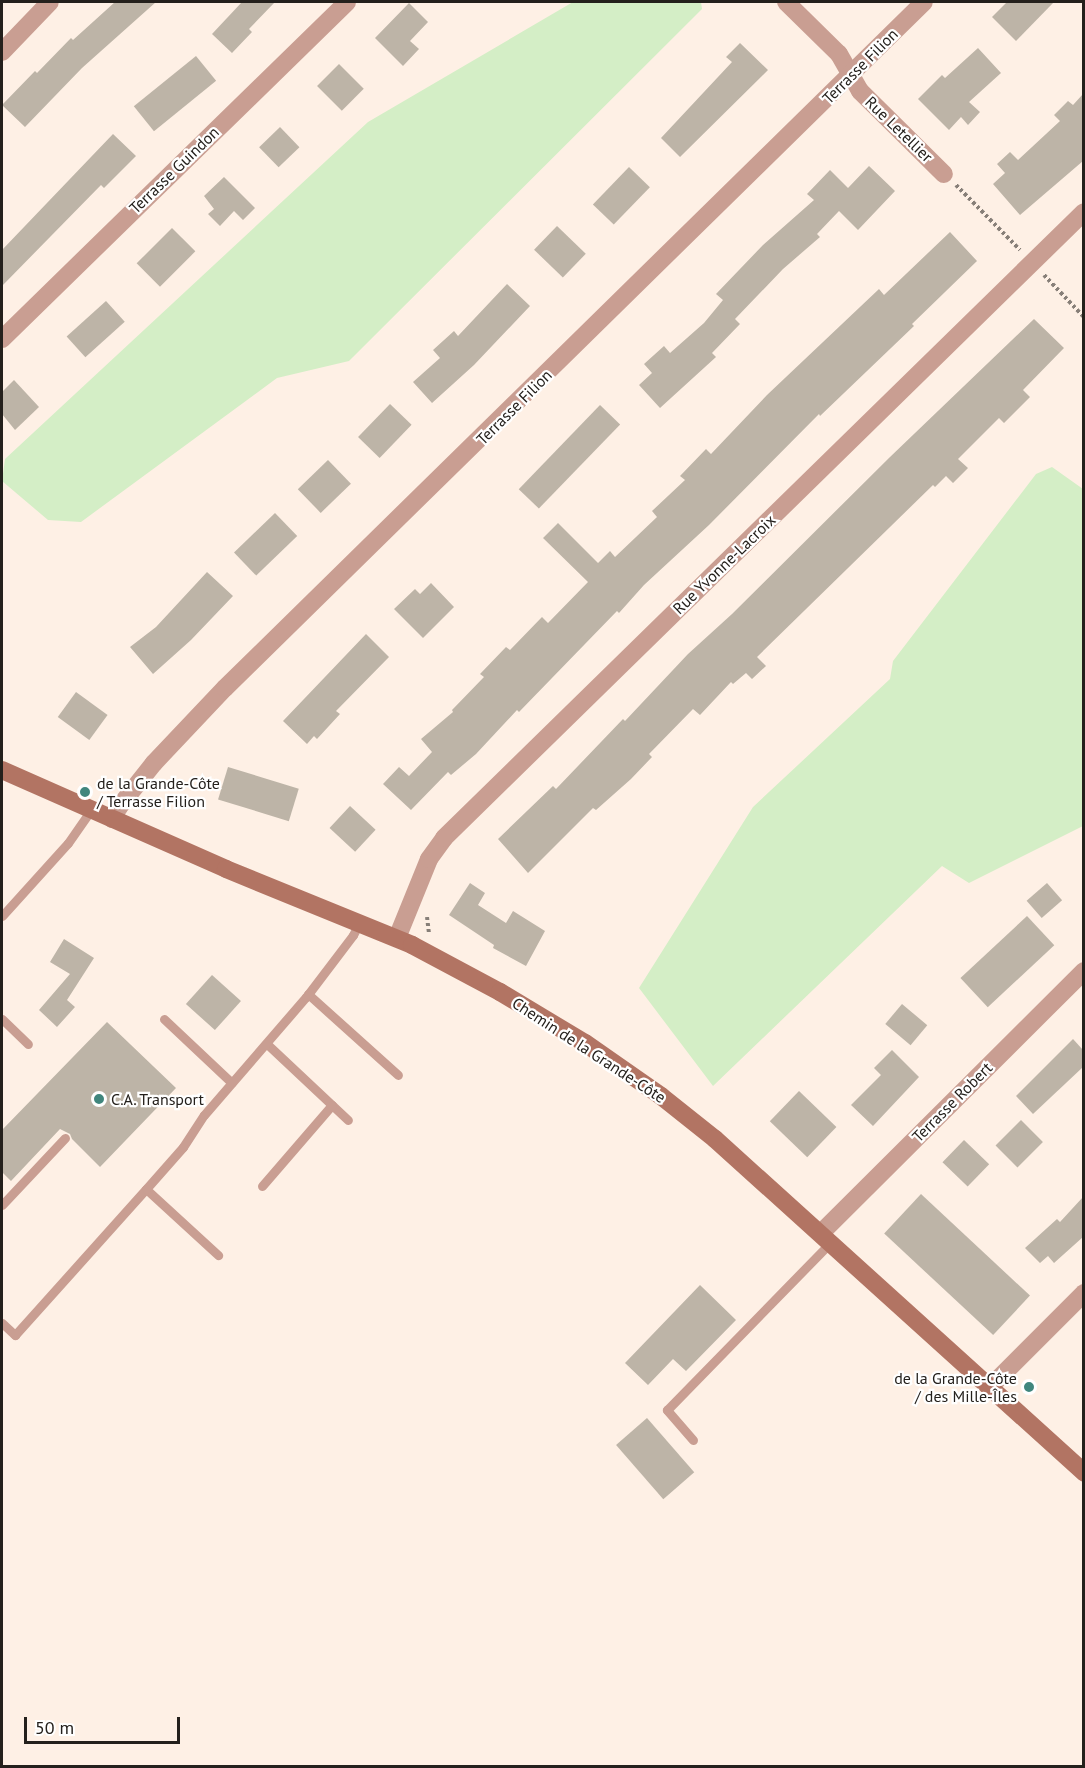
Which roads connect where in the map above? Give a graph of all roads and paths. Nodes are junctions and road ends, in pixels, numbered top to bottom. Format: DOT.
graph roads {
  1 [pos="50,2"];
  2 [pos="347,2"];
  3 [pos="786,2"];
  4 [pos="924,2"];
  5 [pos="2,52"];
  6 [pos="850,76"];
  7 [pos="948,177"];
  8 [pos="1083,212"];
  9 [pos="1022,252"];
  10 [pos="1043,275"];
  11 [pos="1083,317"];
  12 [pos="2,339"];
  13 [pos="2,770"];
  14 [pos="91,810"];
  15 [pos="112,819"];
  16 [pos="2,916"];
  17 [pos="359,922"];
  18 [pos="397,938"];
  19 [pos="1083,971"];
  20 [pos="308,994"];
  21 [pos="164,1018"];
  22 [pos="2,1019"];
  23 [pos="28,1044"];
  24 [pos="267,1044"];
  25 [pos="398,1075"];
  26 [pos="232,1083"];
  27 [pos="332,1105"];
  28 [pos="348,1120"];
  29 [pos="65,1138"];
  30 [pos="262,1186"];
  31 [pos="146,1188"];
  32 [pos="2,1205"];
  33 [pos="826,1238"];
  34 [pos="218,1255"];
  35 [pos="1083,1293"];
  36 [pos="2,1323"];
  37 [pos="991,1386"];
  38 [pos="693,1440"];
  39 [pos="1083,1473"];
  1 -- 5 [label="street"];
  2 -- 12 [label="street, Terrasse Guindon"];
  3 -- 6 [label="street, Rue Letellier"];
  4 -- 6 [label="street, Terrasse Filion"];
  6 -- 7 [label="street, Rue Letellier"];
  6 -- 15 [label="street, Terrasse Filion"];
  7 -- 9 [label="path"];
  8 -- 18 [label="street, Rue Yvonne-Lacroix"];
  10 -- 11 [label="path"];
  13 -- 14 [label="main road, Chemin de la Grande-Côte"];
  14 -- 15 [label="main road, Chemin de la Grande-Côte"];
  14 -- 16 [label="lane"];
  15 -- 17 [label="main road, Chemin de la Grande-Côte"];
  17 -- 18 [label="main road, Chemin de la Grande-Côte"];
  17 -- 20 [label="lane"];
  18 -- 33 [label="main road, Chemin de la Grande-Côte"];
  19 -- 33 [label="street, Terrasse Robert"];
  20 -- 24 [label="lane"];
  20 -- 25 [label="lane"];
  21 -- 26 [label="lane"];
  22 -- 23 [label="lane"];
  24 -- 26 [label="lane"];
  24 -- 27 [label="lane"];
  26 -- 31 [label="lane"];
  27 -- 28 [label="lane"];
  27 -- 30 [label="lane"];
  29 -- 32 [label="lane"];
  31 -- 34 [label="lane"];
  31 -- 36 [label="lane"];
  33 -- 37 [label="main road, Chemin de la Grande-Côte"];
  33 -- 38 [label="lane"];
  35 -- 37 [label="street"];
  37 -- 39 [label="main road, Chemin de la Grande-Côte"];
}
